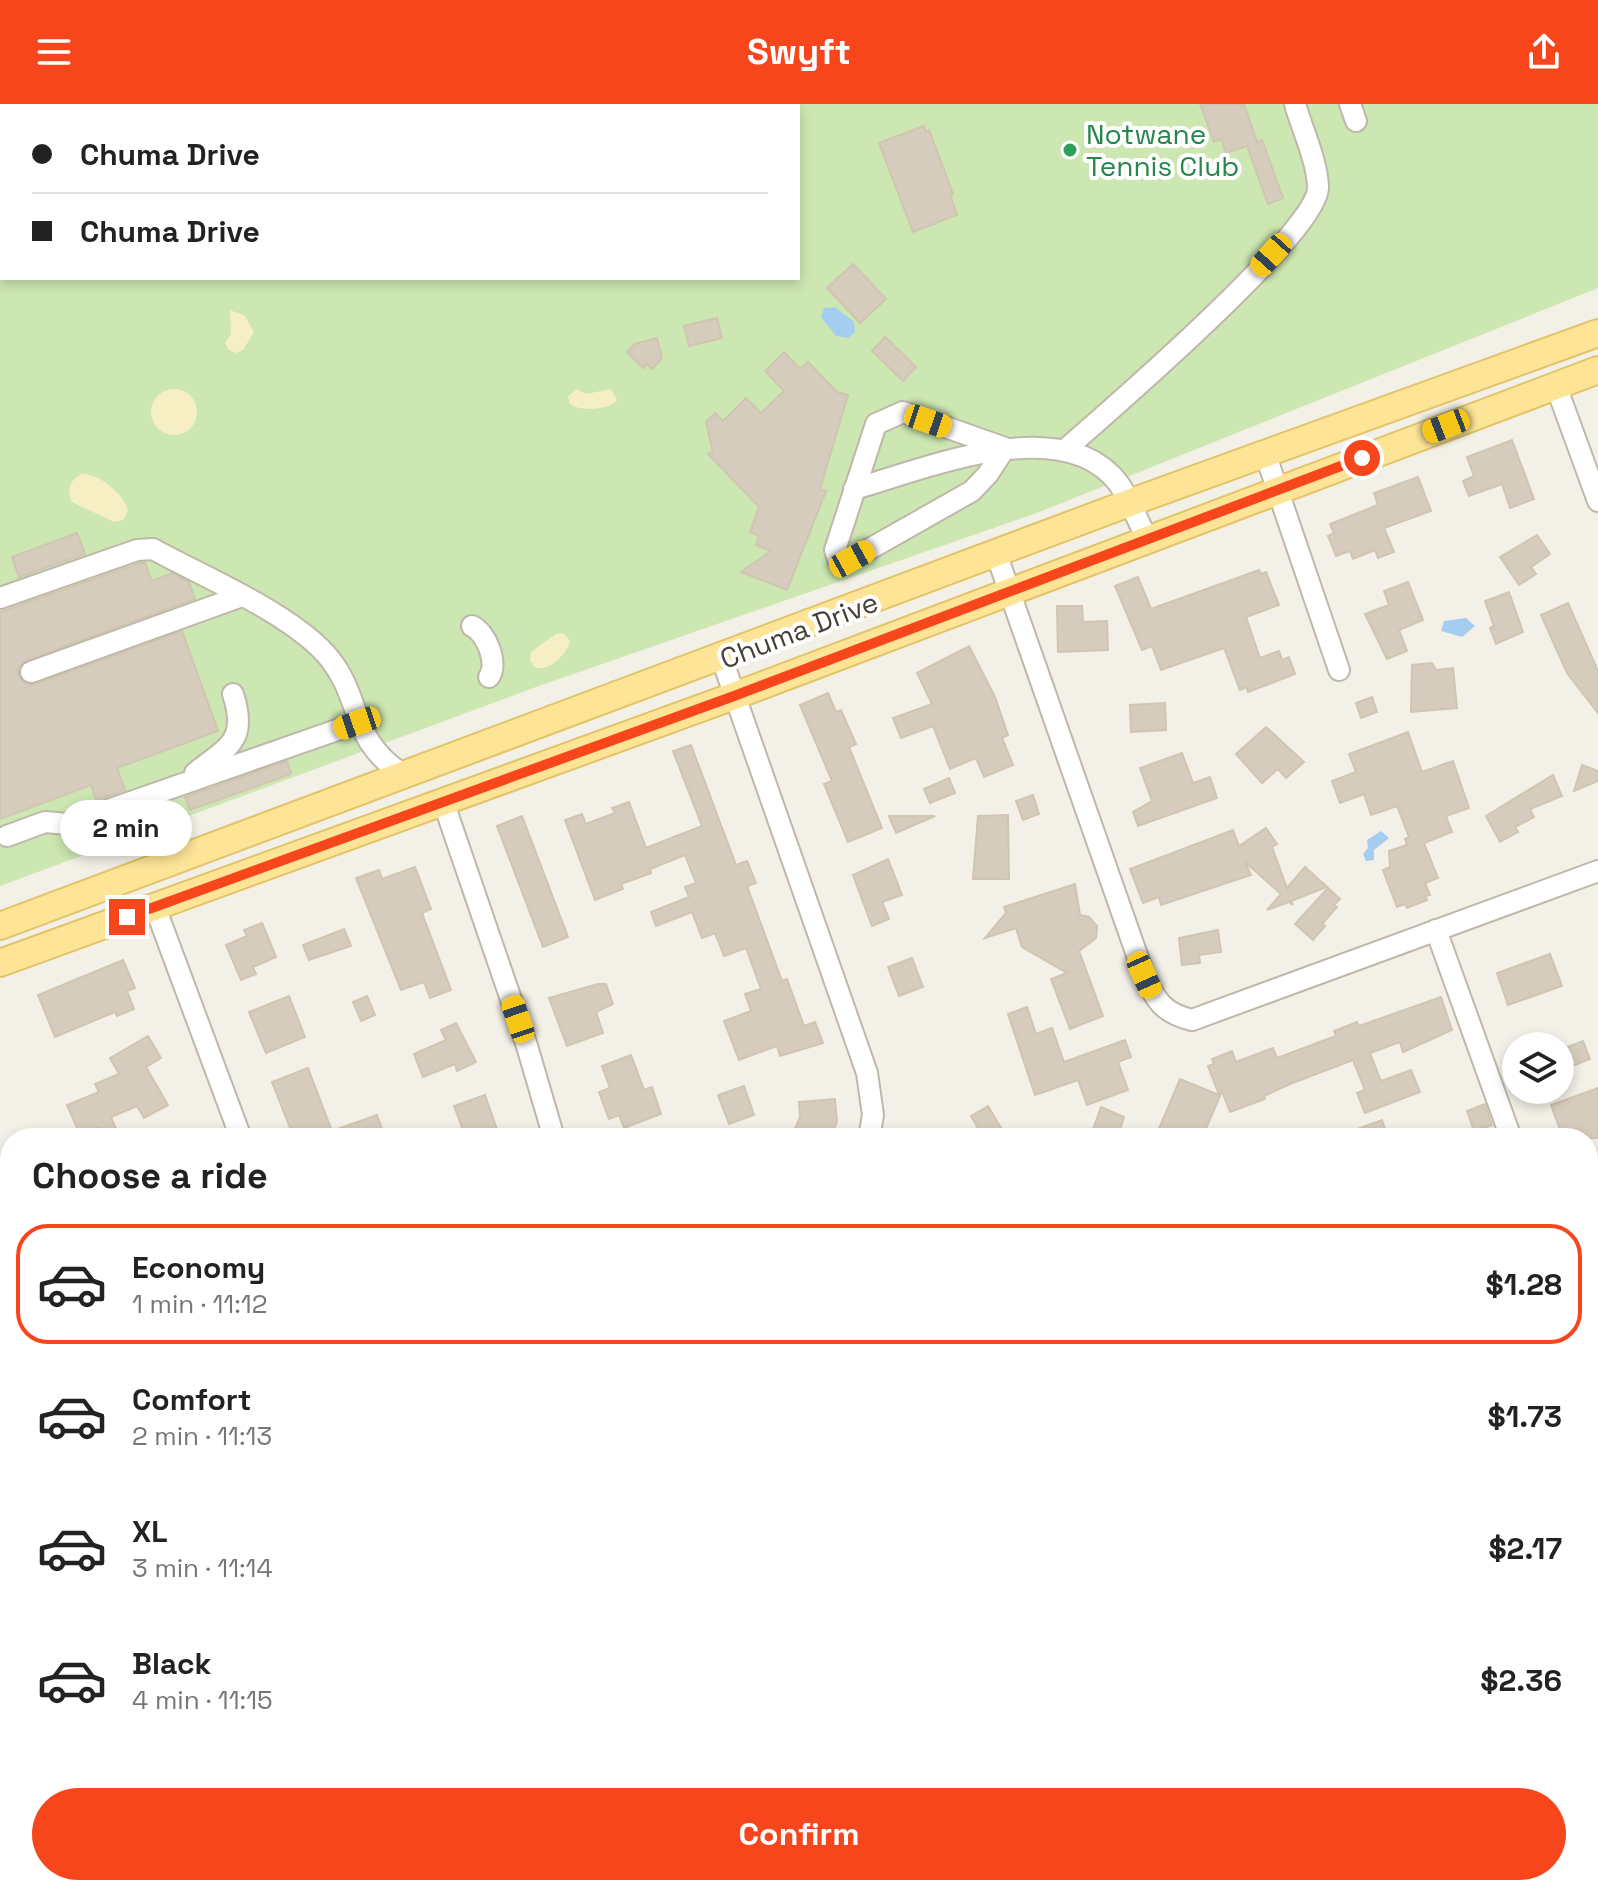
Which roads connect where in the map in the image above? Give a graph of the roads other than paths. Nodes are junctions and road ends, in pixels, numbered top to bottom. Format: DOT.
graph roads {
  1 [pos="1295,104"];
  2 [pos="1598,333"];
  3 [pos="1598,370"];
  4 [pos="1556,386"];
  5 [pos="1005,448"];
  6 [pos="1066,449"];
  7 [pos="1266,456"];
  8 [pos="854,489"];
  9 [pos="1277,489"];
  10 [pos="1598,501"];
  11 [pos="1129,503"];
  12 [pos="1147,539"];
  13 [pos="997,556"];
  14 [pos="1009,591"];
  15 [pos="239,597"];
  16 [pos="0,598"];
  17 [pos="472,626"];
  18 [pos="722,659"];
  19 [pos="1339,670"];
  20 [pos="31,672"];
  21 [pos="489,677"];
  22 [pos="233,694"];
  23 [pos="734,696"];
  24 [pos="357,723"];
  25 [pos="404,775"];
  26 [pos="186,781"];
  27 [pos="443,801"];
  28 [pos="7,836"];
  29 [pos="1598,871"];
  30 [pos="155,907"];
  31 [pos="0,926"];
  32 [pos="1436,930"];
  33 [pos="0,933"];
  34 [pos="7,960"];
  35 [pos="237,1128"];
  36 [pos="551,1128"];
  37 [pos="871,1128"];
  38 [pos="1507,1128"];
  1 -- 6 [label="street"];
  2 -- 7 [label="main road, Chuma Drive"];
  3 -- 4 [label="main road, Chuma Drive"];
  4 -- 9 [label="main road, Chuma Drive"];
  4 -- 10 [label="street"];
  5 -- 6 [label="street"];
  5 -- 8 [label="street"];
  5 -- 8 [label="street"];
  5 -- 8 [label="street"];
  6 -- 11 [label="street"];
  7 -- 9 [label="street"];
  7 -- 11 [label="main road, Chuma Drive"];
  9 -- 12 [label="main road, Chuma Drive"];
  9 -- 19 [label="street"];
  11 -- 12 [label="street"];
  11 -- 13 [label="main road, Chuma Drive"];
  12 -- 14 [label="main road, Chuma Drive"];
  13 -- 14 [label="street"];
  13 -- 18 [label="main road, Chuma Drive"];
  14 -- 23 [label="main road, Chuma Drive"];
  14 -- 32 [label="street"];
  15 -- 16 [label="street"];
  15 -- 20 [label="street"];
  15 -- 24 [label="street"];
  17 -- 21 [label="street"];
  18 -- 23 [label="street"];
  18 -- 25 [label="main road, Chuma Drive"];
  22 -- 26 [label="street"];
  23 -- 27 [label="main road, Chuma Drive"];
  23 -- 37 [label="street"];
  24 -- 25 [label="street"];
  24 -- 26 [label="street"];
  25 -- 31 [label="main road, Chuma Drive"];
  26 -- 28 [label="street"];
  27 -- 30 [label="main road, Chuma Drive"];
  27 -- 36 [label="street"];
  29 -- 32 [label="street"];
  30 -- 34 [label="main road, Chuma Drive"];
  30 -- 35 [label="street"];
  32 -- 38 [label="street"];
  33 -- 34 [label="street"];
}
